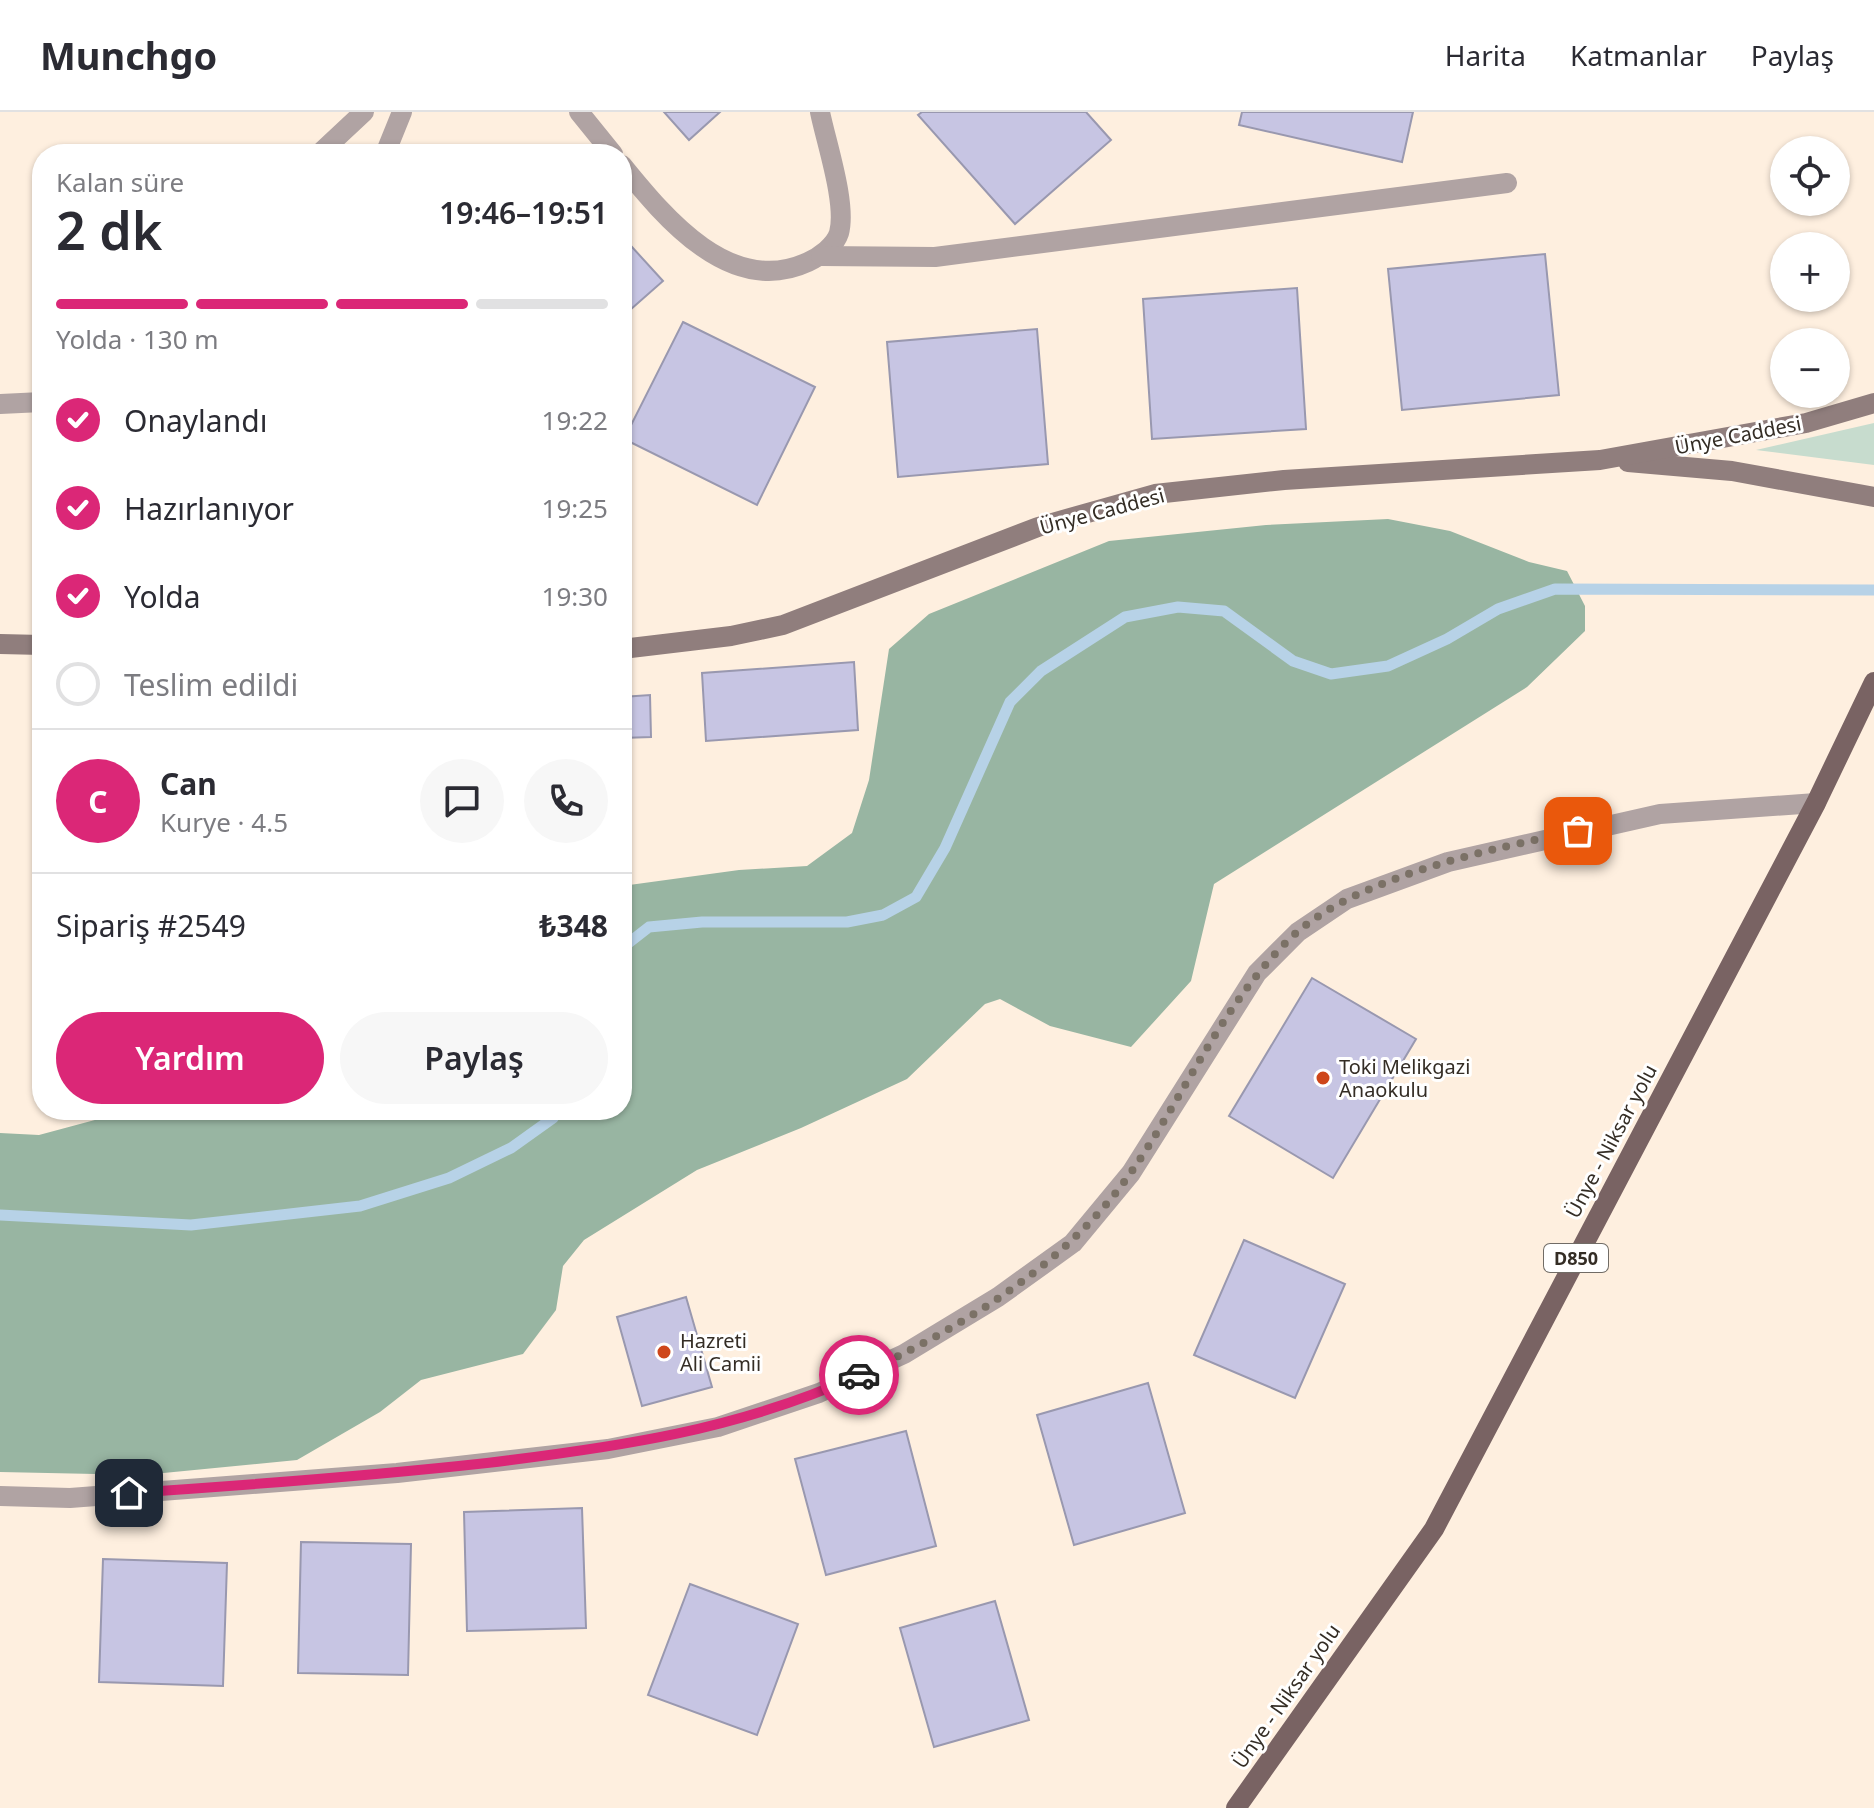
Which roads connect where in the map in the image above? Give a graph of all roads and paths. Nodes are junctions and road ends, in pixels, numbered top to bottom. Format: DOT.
graph roads {
  1 [pos="364,112"];
  2 [pos="402,112"];
  3 [pos="579,112"];
  4 [pos="820,112"];
  5 [pos="330,144"];
  6 [pos="389,144"];
  7 [pos="605,144"];
  8 [pos="632,177"];
  9 [pos="1507,183"];
  10 [pos="821,256"];
  11 [pos="32,402"];
  12 [pos="1874,403"];
  13 [pos="0,404"];
  14 [pos="1600,460"];
  15 [pos="1874,497"];
  16 [pos="0,644"];
  17 [pos="32,645"];
  18 [pos="632,648"];
  19 [pos="1874,682"];
  20 [pos="1816,803"];
  21 [pos="0,1496"];
  22 [pos="1236,1808"];
  1 -- 5 [label="street"];
  2 -- 6 [label="street"];
  3 -- 7 [label="street"];
  4 -- 10 [label="street"];
  8 -- 10 [label="street"];
  9 -- 10 [label="street"];
  11 -- 13 [label="street"];
  12 -- 14 [label="main road, Ünye Caddesi"];
  14 -- 15 [label="main road, Ünye Caddesi"];
  14 -- 18 [label="main road, Ünye Caddesi"];
  16 -- 17 [label="main road"];
  19 -- 20 [label="main road, Ünye - Niksar yolu / D850"];
  20 -- 21 [label="street"];
  20 -- 22 [label="main road, Ünye - Niksar yolu / D850"];
}
